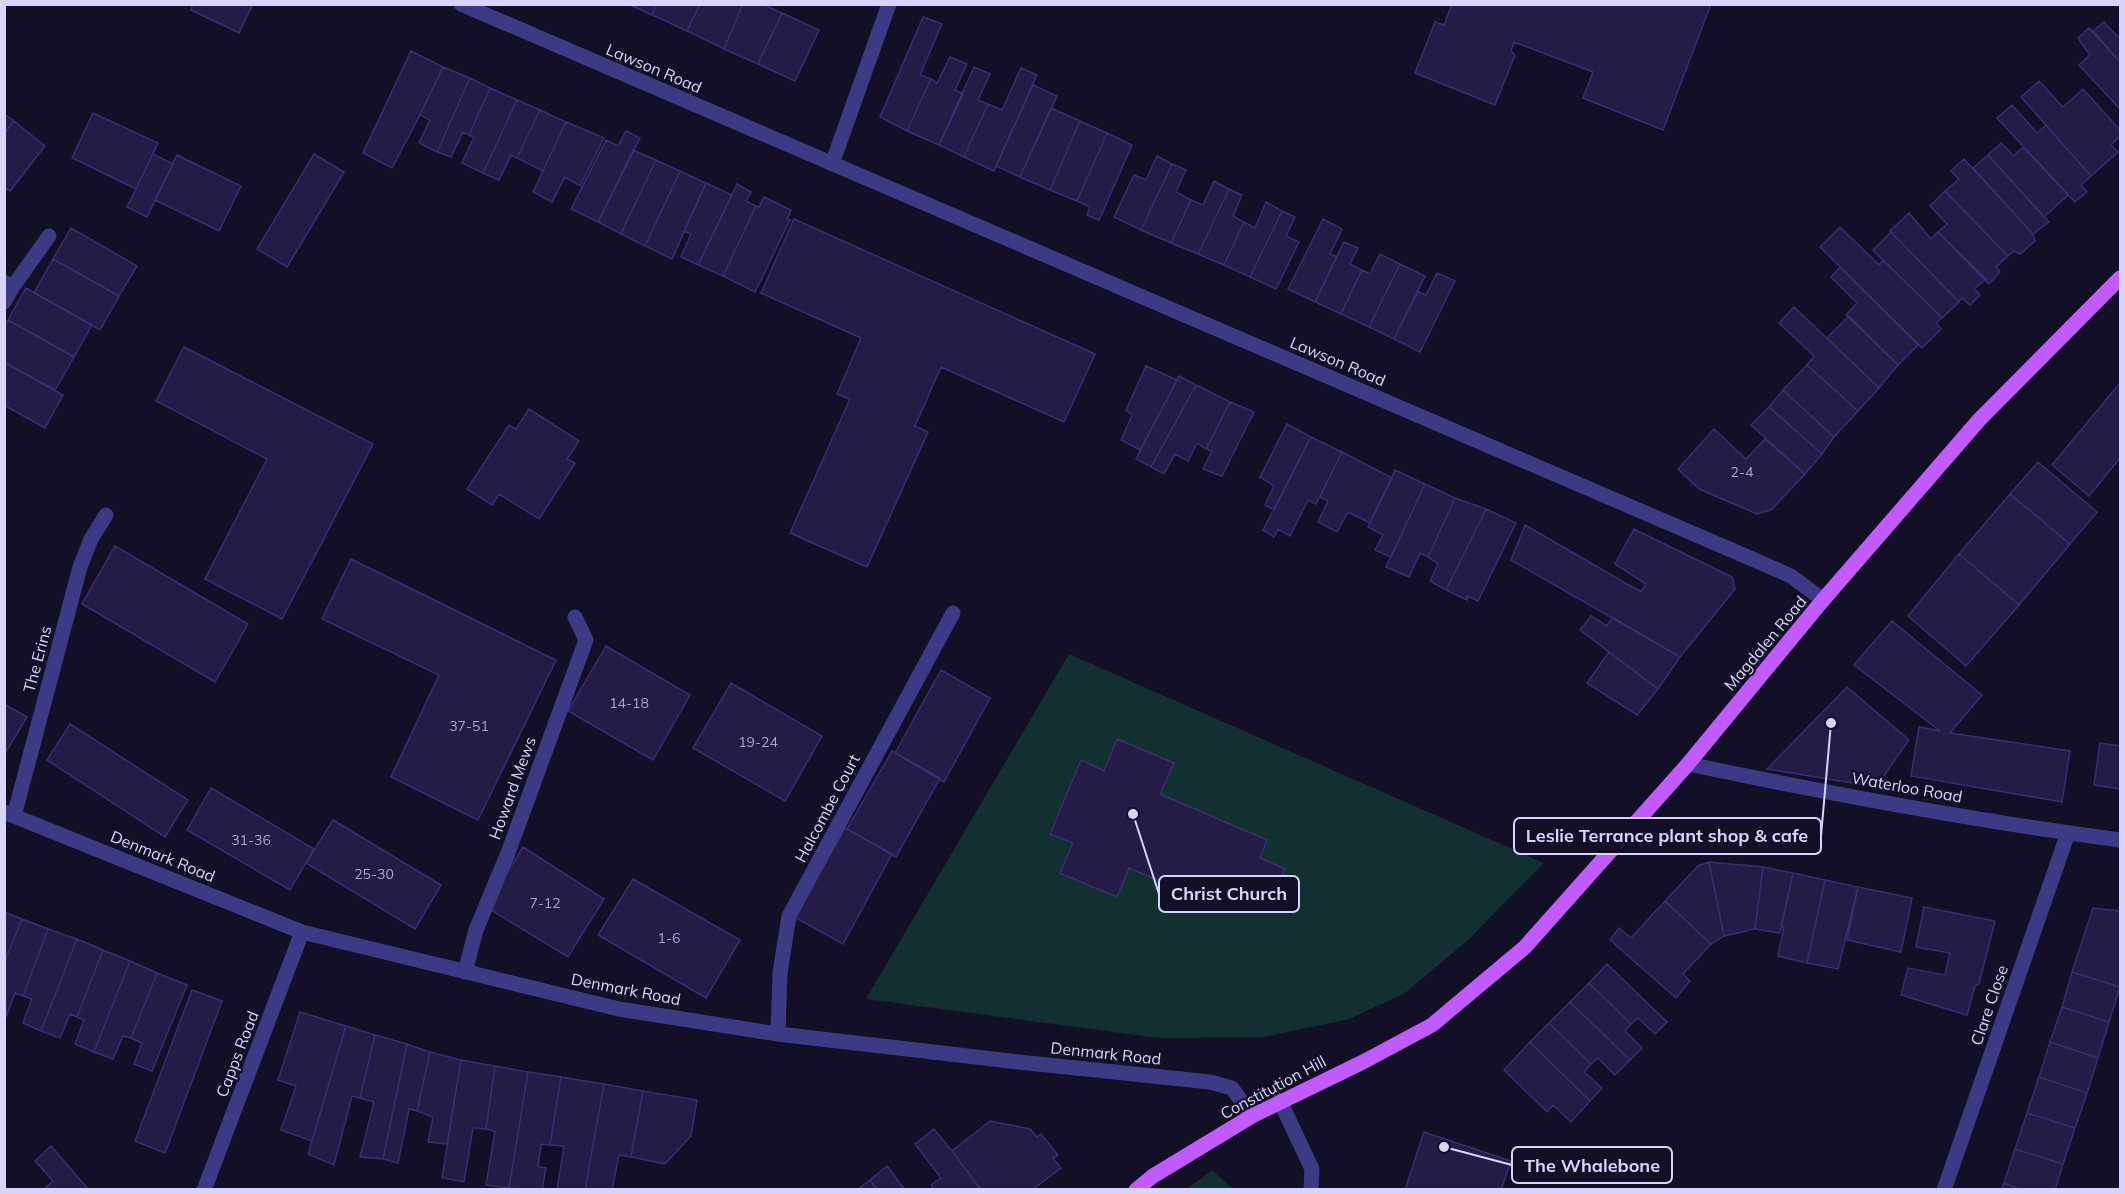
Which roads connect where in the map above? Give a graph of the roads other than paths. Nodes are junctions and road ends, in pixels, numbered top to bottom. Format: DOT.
graph roads {
  1 [pos="461,4"];
  2 [pos="889,4"];
  3 [pos="832,164"];
  4 [pos="49,236"];
  5 [pos="2121,278"];
  6 [pos="7,291"];
  7 [pos="106,514"];
  8 [pos="1823,600"];
  9 [pos="953,613"];
  10 [pos="575,617"];
  11 [pos="1688,764"];
  12 [pos="9,814"];
  13 [pos="2068,833"];
  14 [pos="2121,840"];
  15 [pos="302,932"];
  16 [pos="465,972"];
  17 [pos="1432,1025"];
  18 [pos="778,1034"];
  19 [pos="1281,1101"];
  20 [pos="1252,1116"];
  21 [pos="204,1190"];
  22 [pos="1136,1190"];
  23 [pos="1311,1190"];
  24 [pos="1944,1190"];
  1 -- 3 [label="street, Lawson Road"];
  2 -- 3 [label="street"];
  3 -- 8 [label="street, Lawson Road"];
  4 -- 6 [label="street"];
  5 -- 8 [label="main road, Magdalen Road"];
  7 -- 12 [label="street, The Erins"];
  8 -- 11 [label="main road, Magdalen Road"];
  9 -- 18 [label="street, Halcombe Court"];
  10 -- 16 [label="street, Howard Mews"];
  11 -- 13 [label="street, Waterloo Road"];
  11 -- 17 [label="main road, Magdalen Road"];
  12 -- 15 [label="street, Denmark Road"];
  13 -- 14 [label="street, Waterloo Road"];
  13 -- 24 [label="street, Clare Close"];
  15 -- 16 [label="street, Denmark Road"];
  15 -- 21 [label="street, Capps Road"];
  16 -- 18 [label="street, Denmark Road"];
  17 -- 19 [label="main road, Constitution Hill"];
  18 -- 20 [label="street, Denmark Road"];
  19 -- 20 [label="main road, Constitution Hill"];
  19 -- 23 [label="street"];
  20 -- 22 [label="main road, Constitution Hill"];
}
